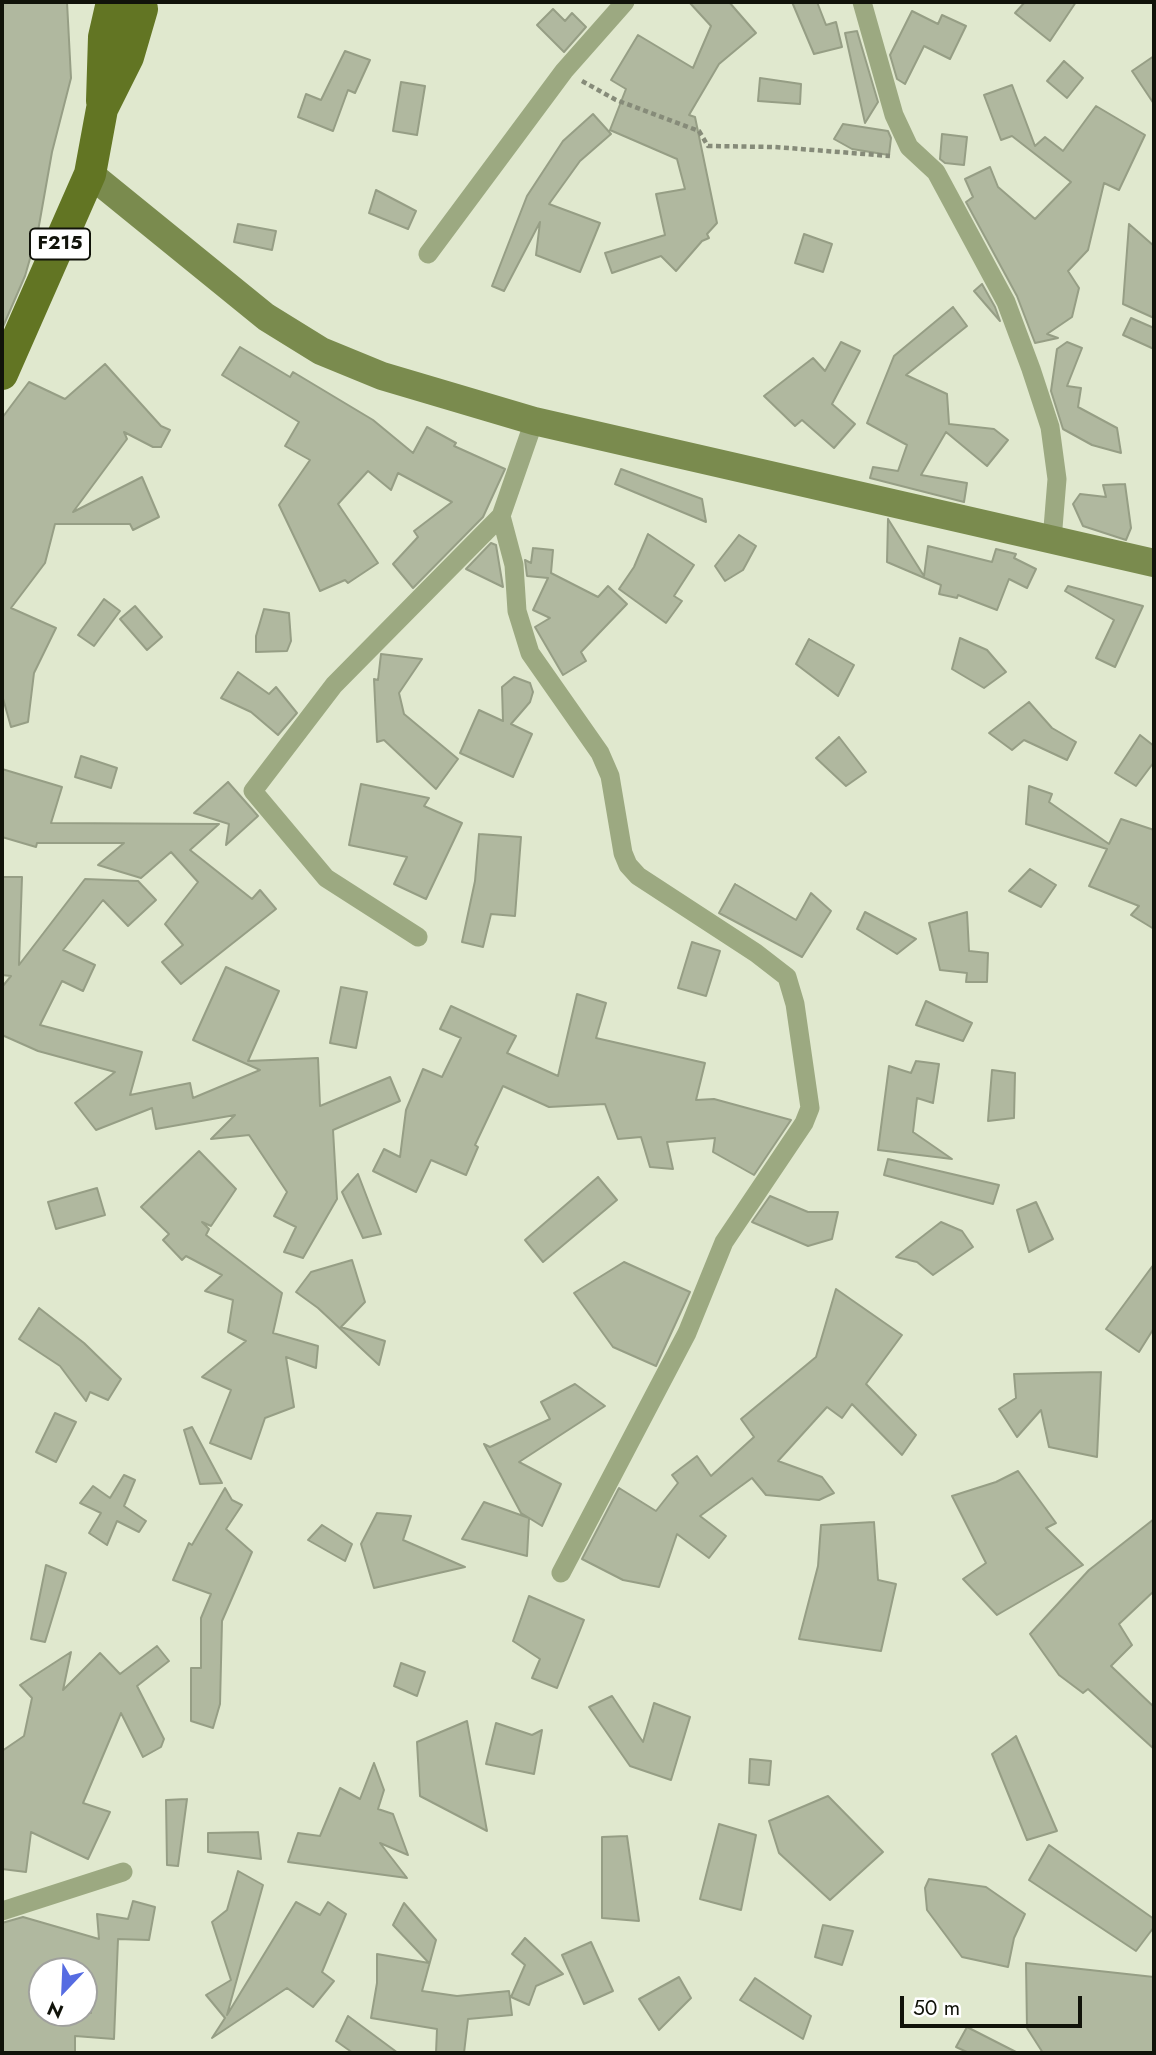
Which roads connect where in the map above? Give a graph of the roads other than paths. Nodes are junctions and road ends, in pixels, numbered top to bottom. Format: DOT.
graph roads {
  1 [pos="625,2"];
  2 [pos="862,2"];
  3 [pos="131,4"];
  4 [pos="90,174"];
  5 [pos="428,254"];
  6 [pos="2,373"];
  7 [pos="534,421"];
  8 [pos="501,516"];
  9 [pos="1052,540"];
  10 [pos="1154,563"];
  11 [pos="418,937"];
  12 [pos="561,1573"];
  13 [pos="123,1872"];
  14 [pos="2,1911"];
  1 -- 5 [label="street"];
  2 -- 9 [label="street"];
  3 -- 4 [label="main road, F215"];
  4 -- 6 [label="main road, F215"];
  4 -- 7 [label="main road"];
  7 -- 8 [label="street"];
  7 -- 9 [label="main road"];
  8 -- 11 [label="street"];
  8 -- 12 [label="street"];
  9 -- 10 [label="main road"];
  13 -- 14 [label="street"];
}
